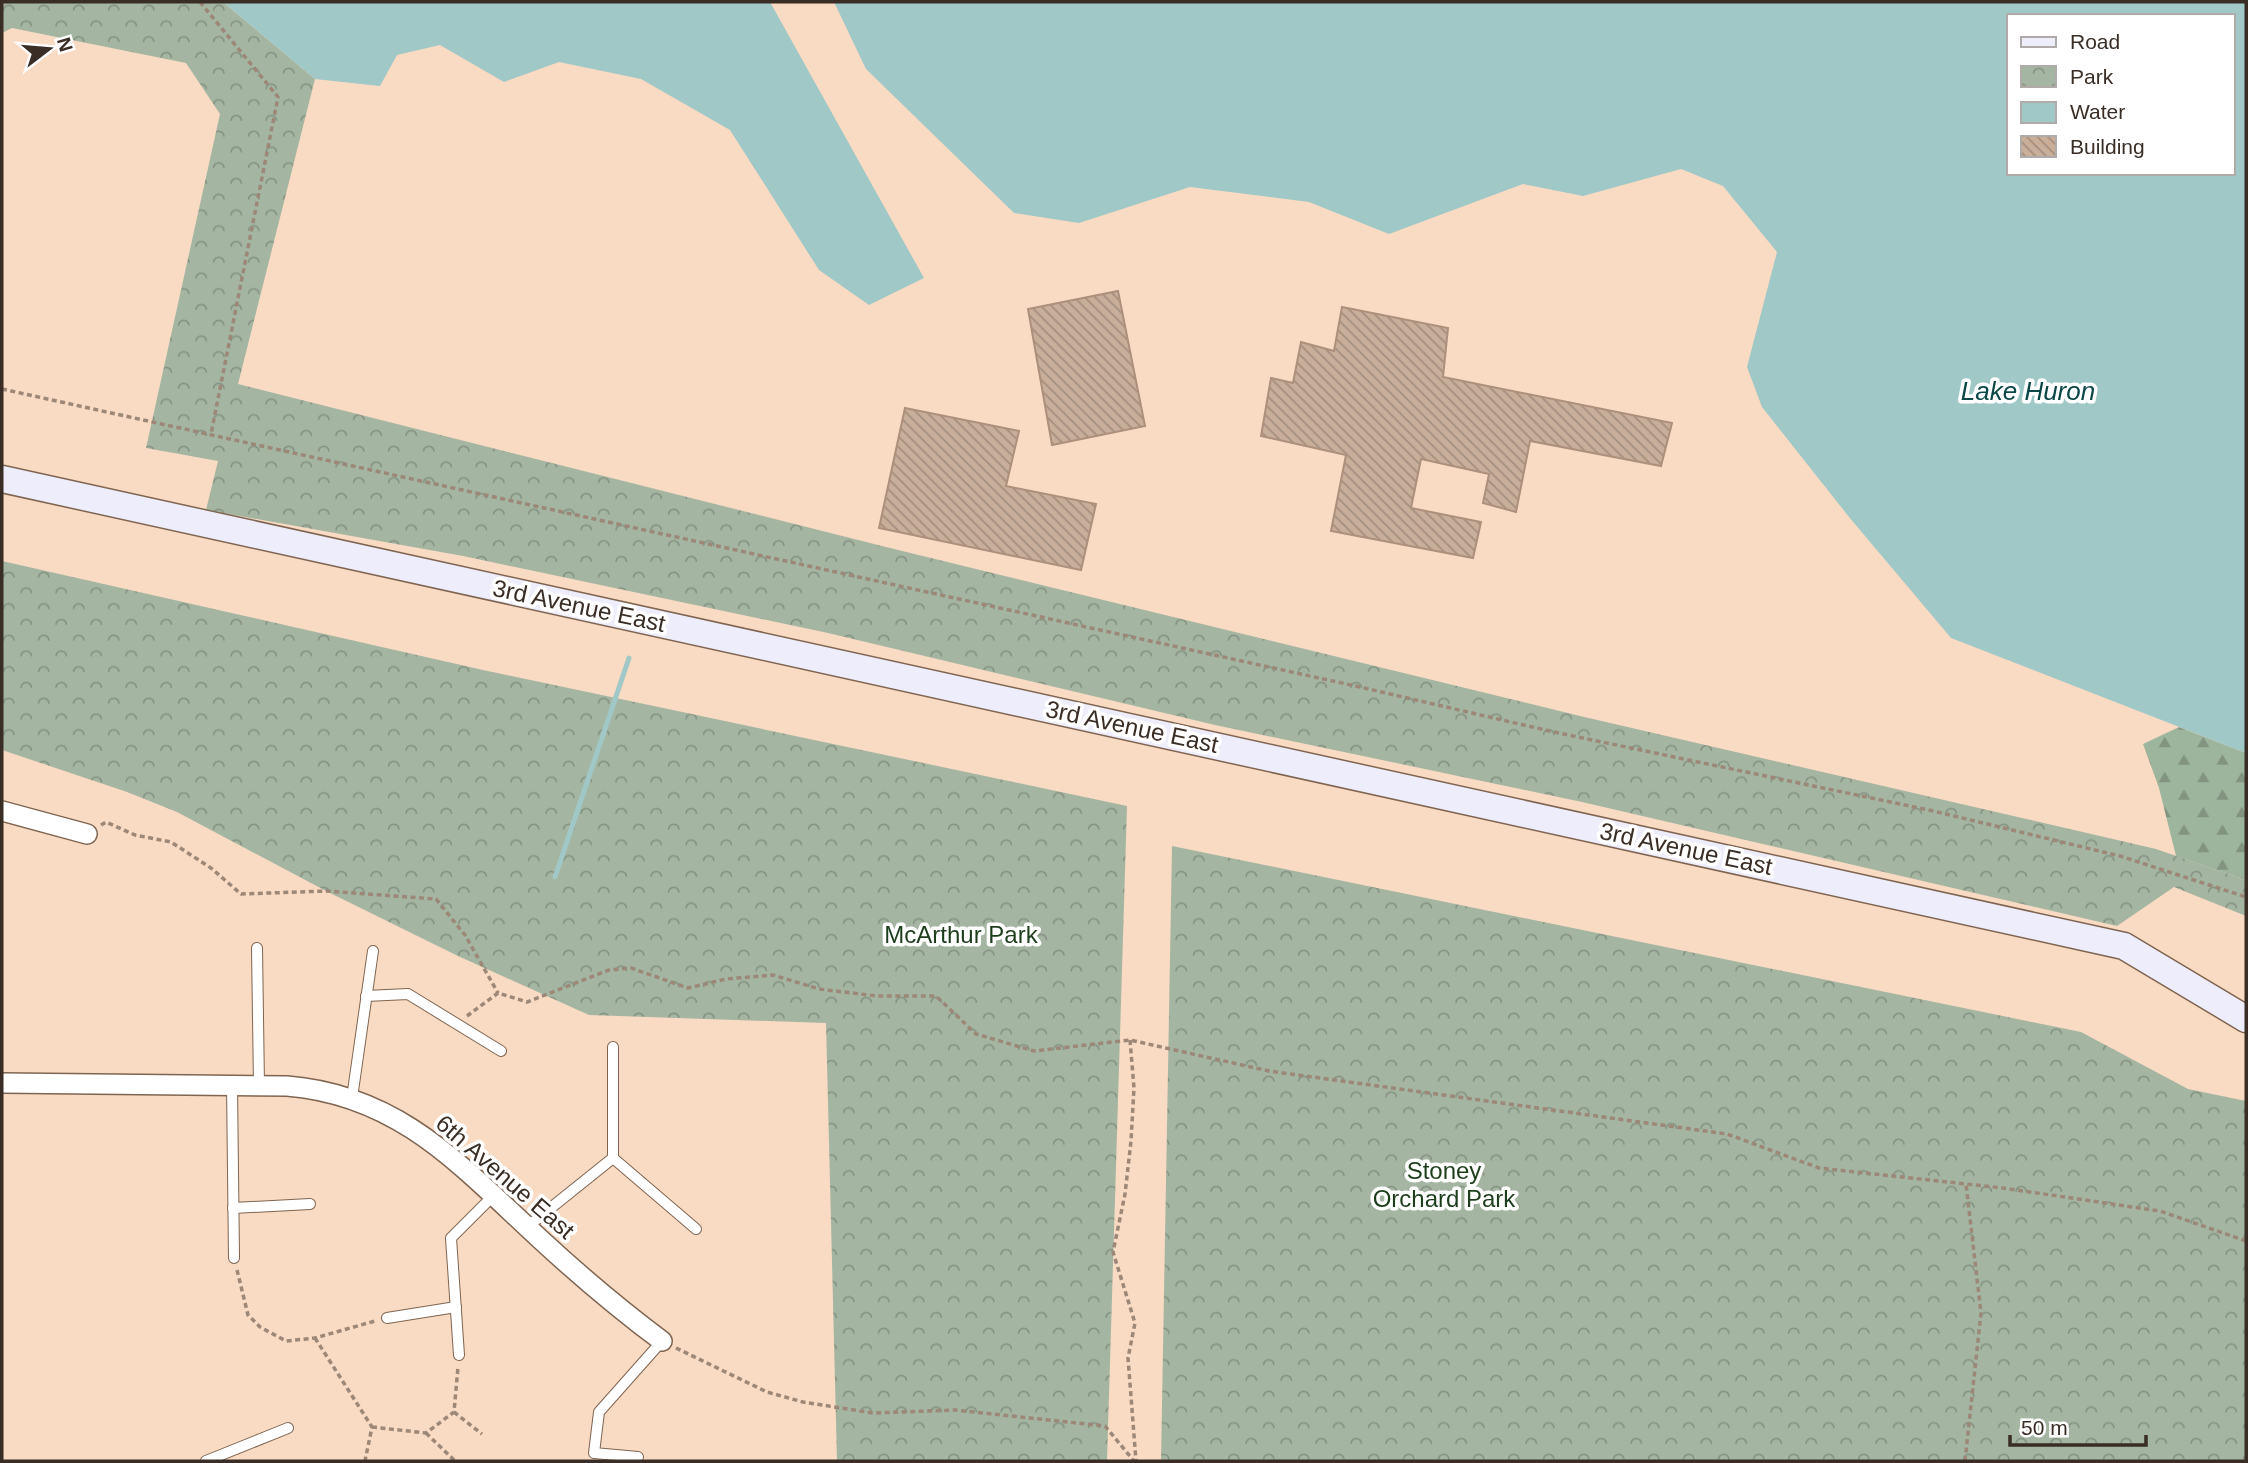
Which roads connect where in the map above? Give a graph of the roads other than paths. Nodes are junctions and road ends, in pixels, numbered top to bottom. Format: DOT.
graph roads {
  1 [pos="2,479"];
  2 [pos="2,811"];
  3 [pos="87,834"];
  4 [pos="257,948"];
  5 [pos="373,951"];
  6 [pos="366,996"];
  7 [pos="2246,1018"];
  8 [pos="613,1048"];
  9 [pos="501,1051"];
  10 [pos="2,1083"];
  11 [pos="232,1085"];
  12 [pos="259,1086"];
  13 [pos="352,1098"];
  14 [pos="613,1158"];
  15 [pos="493,1196"];
  16 [pos="310,1205"];
  17 [pos="233,1208"];
  18 [pos="527,1227"];
  19 [pos="696,1229"];
  20 [pos="234,1258"];
  21 [pos="456,1307"];
  22 [pos="387,1318"];
  23 [pos="662,1341"];
  24 [pos="459,1355"];
  25 [pos="288,1427"];
  26 [pos="638,1457"];
  27 [pos="206,1461"];
  1 -- 7 [label="main road, 3rd Avenue East"];
  2 -- 3 [label="street"];
  4 -- 12 [label="lane"];
  5 -- 6 [label="lane"];
  6 -- 9 [label="lane"];
  6 -- 13 [label="lane"];
  8 -- 14 [label="lane"];
  10 -- 11 [label="street, 6th Avenue East"];
  11 -- 12 [label="street, 6th Avenue East"];
  11 -- 17 [label="lane"];
  12 -- 13 [label="street, 6th Avenue East"];
  13 -- 15 [label="street, 6th Avenue East"];
  14 -- 18 [label="lane"];
  14 -- 19 [label="lane"];
  15 -- 18 [label="street, 6th Avenue East"];
  15 -- 21 [label="lane"];
  16 -- 17 [label="lane"];
  17 -- 20 [label="lane"];
  18 -- 23 [label="street, 6th Avenue East"];
  21 -- 22 [label="lane"];
  21 -- 24 [label="lane"];
  23 -- 26 [label="lane"];
  25 -- 27 [label="lane"];
}
